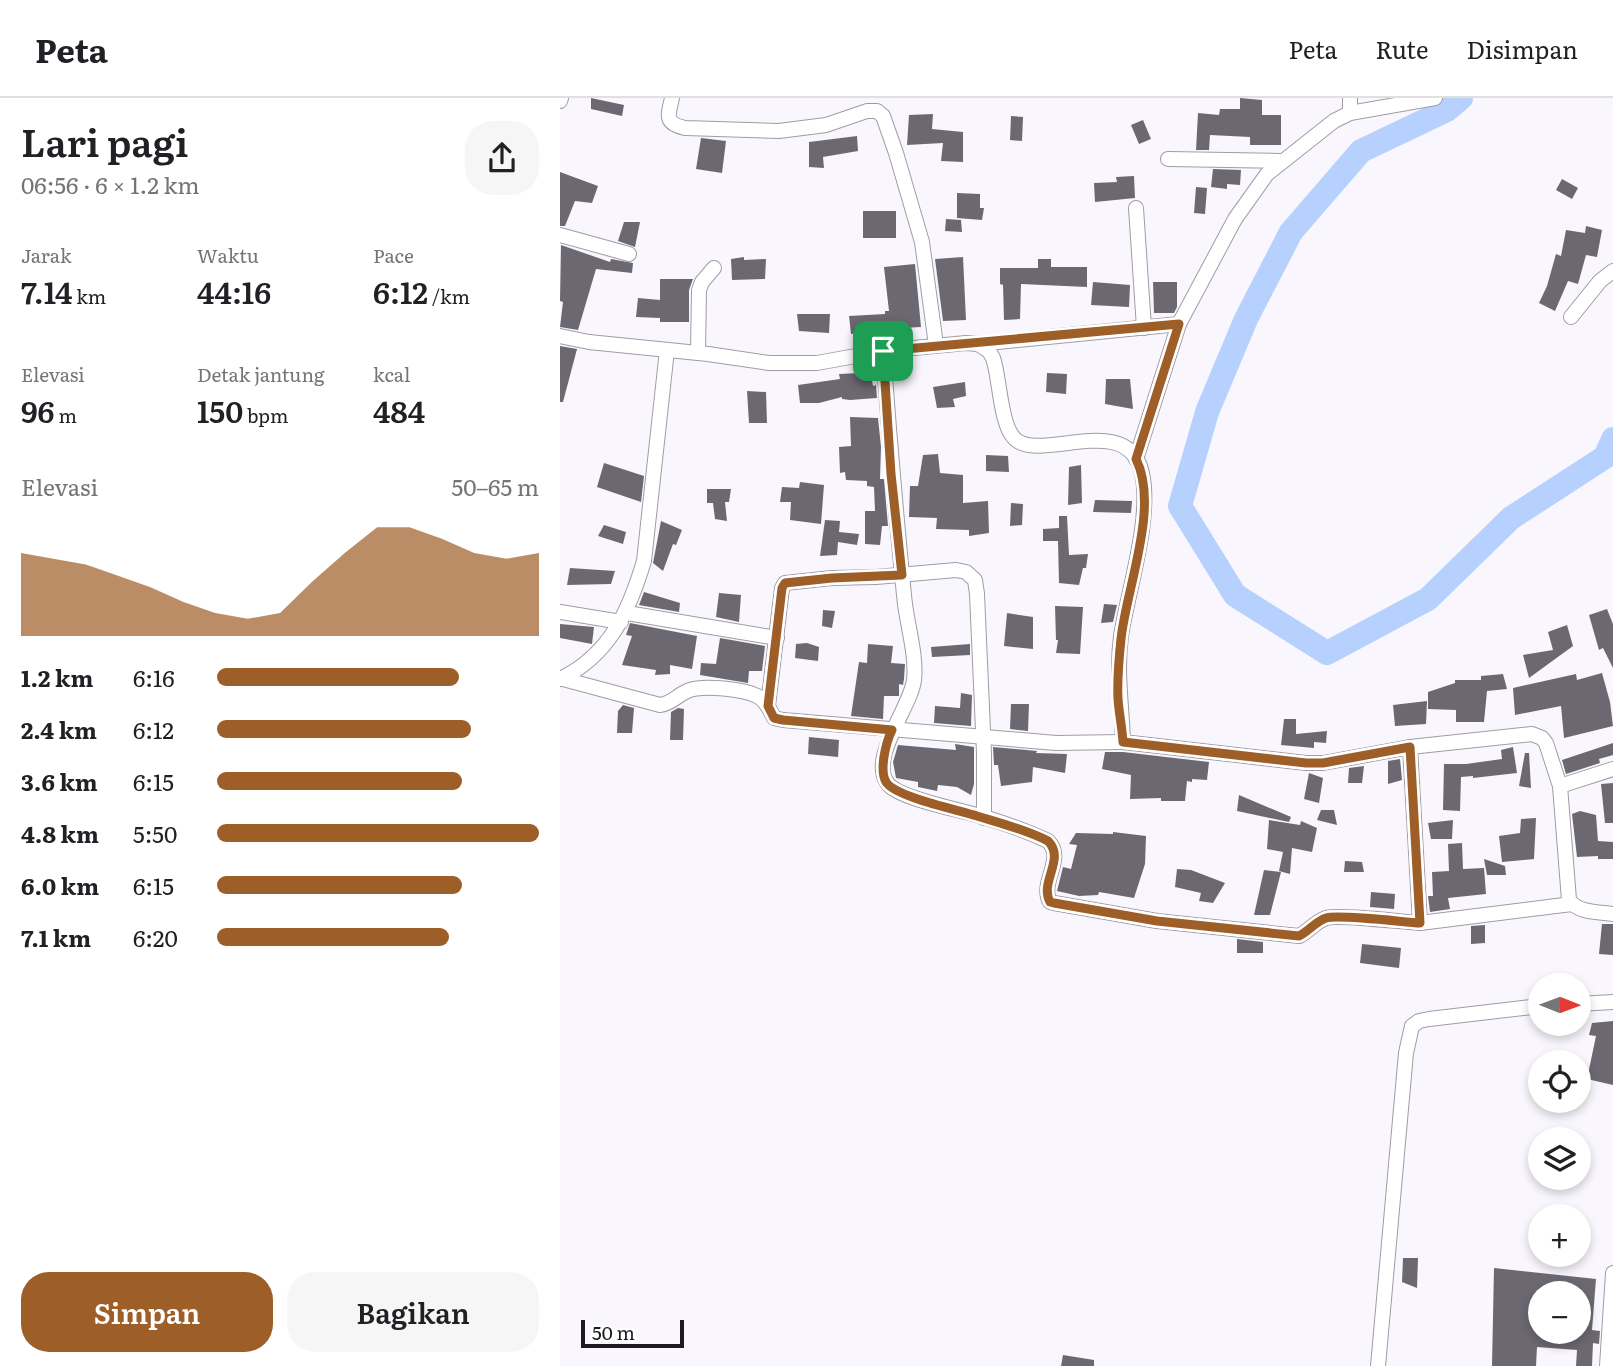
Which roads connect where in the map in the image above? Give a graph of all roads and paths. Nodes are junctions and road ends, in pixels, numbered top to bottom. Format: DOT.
graph roads {
  1 [pos="672,98"];
  2 [pos="1435,98"];
  3 [pos="1350,105"];
  4 [pos="1168,159"];
  5 [pos="1281,161"];
  6 [pos="1136,208"];
  7 [pos="560,235"];
  8 [pos="629,254"];
  9 [pos="714,268"];
  10 [pos="1613,271"];
  11 [pos="1572,317"];
  12 [pos="1179,324"];
  13 [pos="1144,328"];
  14 [pos="560,336"];
  15 [pos="978,344"];
  16 [pos="936,345"];
  17 [pos="667,350"];
  18 [pos="883,351"];
  19 [pos="698,353"];
  20 [pos="1136,459"];
  21 [pos="902,575"];
  22 [pos="560,612"];
  23 [pos="624,617"];
  24 [pos="777,638"];
  25 [pos="561,679"];
  26 [pos="768,706"];
  27 [pos="892,730"];
  28 [pos="984,736"];
  29 [pos="1123,742"];
  30 [pos="1410,747"];
  31 [pos="1613,769"];
  32 [pos="1560,786"];
  33 [pos="984,818"];
  34 [pos="1572,904"];
  35 [pos="1613,914"];
  36 [pos="1420,923"];
  37 [pos="1613,1002"];
  38 [pos="1591,1003"];
  39 [pos="1528,1007"];
  40 [pos="1613,1273"];
  41 [pos="1612,1290"];
  42 [pos="1378,1366"];
  43 [pos="1607,1366"];
  1 -- 16 [label="street"];
  2 -- 3 [label="street"];
  3 -- 5 [label="street"];
  4 -- 5 [label="street"];
  5 -- 12 [label="street"];
  6 -- 13 [label="street"];
  7 -- 8 [label="street"];
  9 -- 19 [label="street"];
  10 -- 11 [label="street"];
  12 -- 13 [label="street"];
  12 -- 20 [label="street"];
  13 -- 15 [label="street"];
  14 -- 17 [label="street"];
  15 -- 16 [label="street"];
  15 -- 20 [label="street"];
  16 -- 18 [label="street"];
  17 -- 19 [label="street"];
  17 -- 23 [label="street"];
  18 -- 19 [label="street"];
  18 -- 21 [label="street"];
  20 -- 29 [label="street"];
  21 -- 24 [label="street"];
  21 -- 27 [label="street"];
  21 -- 28 [label="street"];
  22 -- 23 [label="street"];
  23 -- 24 [label="street"];
  23 -- 25 [label="street"];
  24 -- 26 [label="street"];
  25 -- 26 [label="street"];
  26 -- 27 [label="street"];
  27 -- 28 [label="street"];
  27 -- 33 [label="street"];
  28 -- 29 [label="street"];
  28 -- 33 [label="street"];
  29 -- 30 [label="street"];
  30 -- 32 [label="street"];
  30 -- 36 [label="street"];
  31 -- 32 [label="street"];
  32 -- 34 [label="street"];
  33 -- 36 [label="street"];
  34 -- 35 [label="street"];
  34 -- 36 [label="street"];
  37 -- 38 [label="street"];
  39 -- 42 [label="street"];
  40 -- 41 [label="street"];
  41 -- 43 [label="street"];
}
